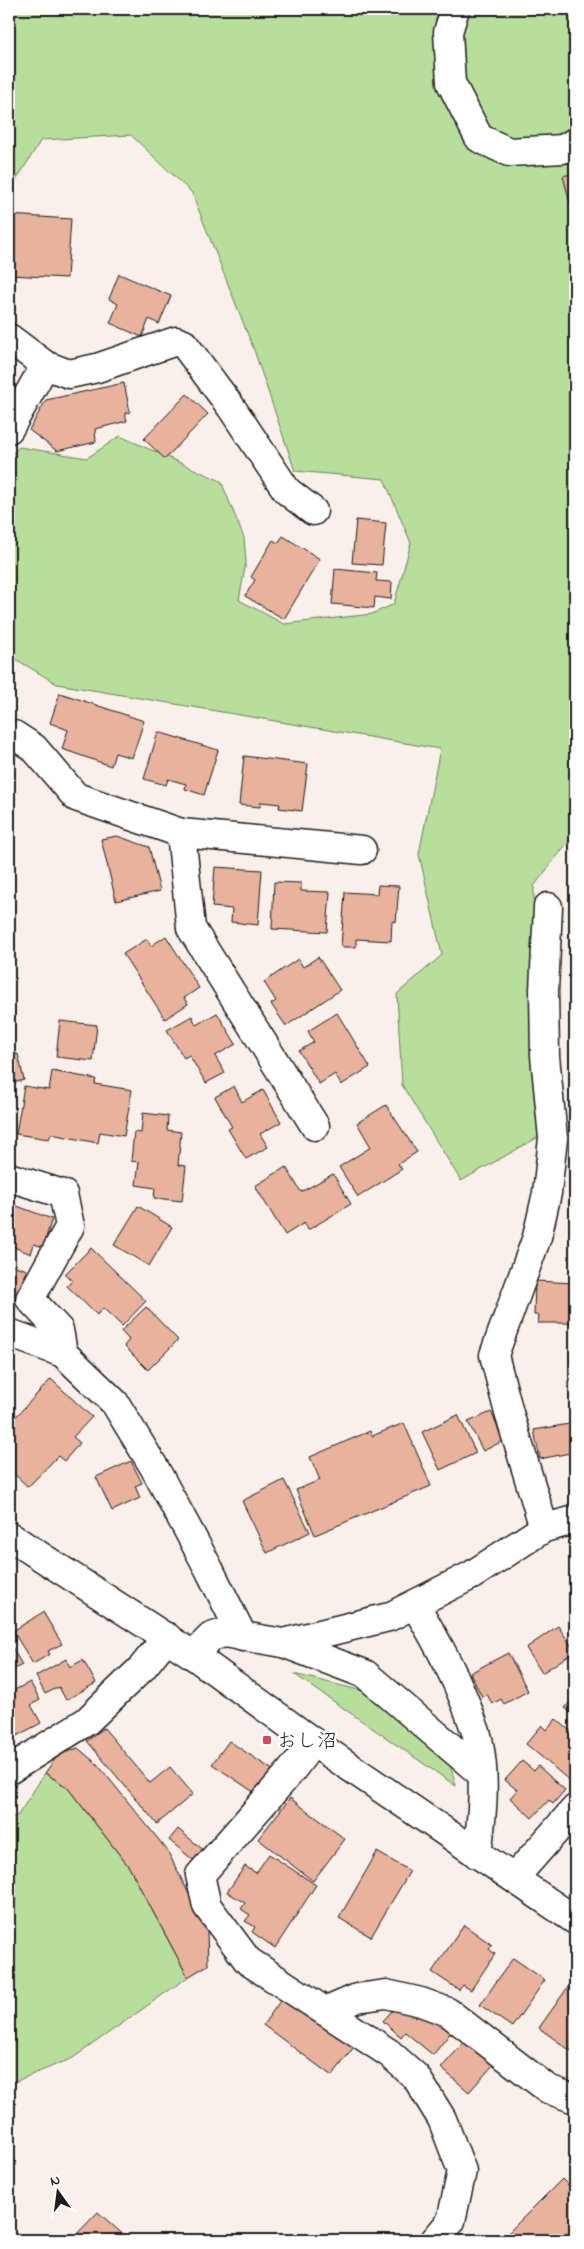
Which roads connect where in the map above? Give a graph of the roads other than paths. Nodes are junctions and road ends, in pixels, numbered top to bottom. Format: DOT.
graph roads {
  1 [pos="455,9"];
  2 [pos="575,142"];
  3 [pos="9,338"];
  4 [pos="45,365"];
  5 [pos="9,430"];
  6 [pos="313,510"];
  7 [pos="9,735"];
  8 [pos="181,833"];
  9 [pos="362,850"];
  10 [pos="548,908"];
  11 [pos="315,1126"];
  12 [pos="9,1177"];
  13 [pos="9,1334"];
  14 [pos="63,1353"];
  15 [pos="575,1520"];
  16 [pos="544,1528"];
  17 [pos="9,1536"];
  18 [pos="415,1605"];
  19 [pos="167,1637"];
  20 [pos="243,1637"];
  21 [pos="283,1643"];
  22 [pos="193,1655"];
  23 [pos="313,1742"];
  24 [pos="9,1770"];
  25 [pos="482,1774"];
  26 [pos="575,1809"];
  27 [pos="477,1854"];
  28 [pos="514,1878"];
  29 [pos="575,1920"];
  30 [pos="327,2011"];
  31 [pos="575,2099"];
  32 [pos="434,2240"];
  1 -- 2 [label="street"];
  3 -- 4 [label="street"];
  4 -- 5 [label="street"];
  4 -- 6 [label="street"];
  7 -- 8 [label="street"];
  8 -- 9 [label="street"];
  8 -- 11 [label="street"];
  10 -- 16 [label="street"];
  12 -- 14 [label="street"];
  13 -- 14 [label="street"];
  14 -- 20 [label="street"];
  15 -- 16 [label="street"];
  16 -- 18 [label="street"];
  17 -- 19 [label="street"];
  18 -- 21 [label="street"];
  18 -- 25 [label="street"];
  19 -- 22 [label="street"];
  19 -- 24 [label="street"];
  20 -- 21 [label="street"];
  20 -- 22 [label="street"];
  21 -- 25 [label="street"];
  22 -- 23 [label="street"];
  23 -- 27 [label="street"];
  23 -- 30 [label="street"];
  25 -- 27 [label="street"];
  26 -- 28 [label="street"];
  27 -- 28 [label="street"];
  28 -- 29 [label="street"];
  30 -- 31 [label="street"];
  30 -- 32 [label="street"];
}
